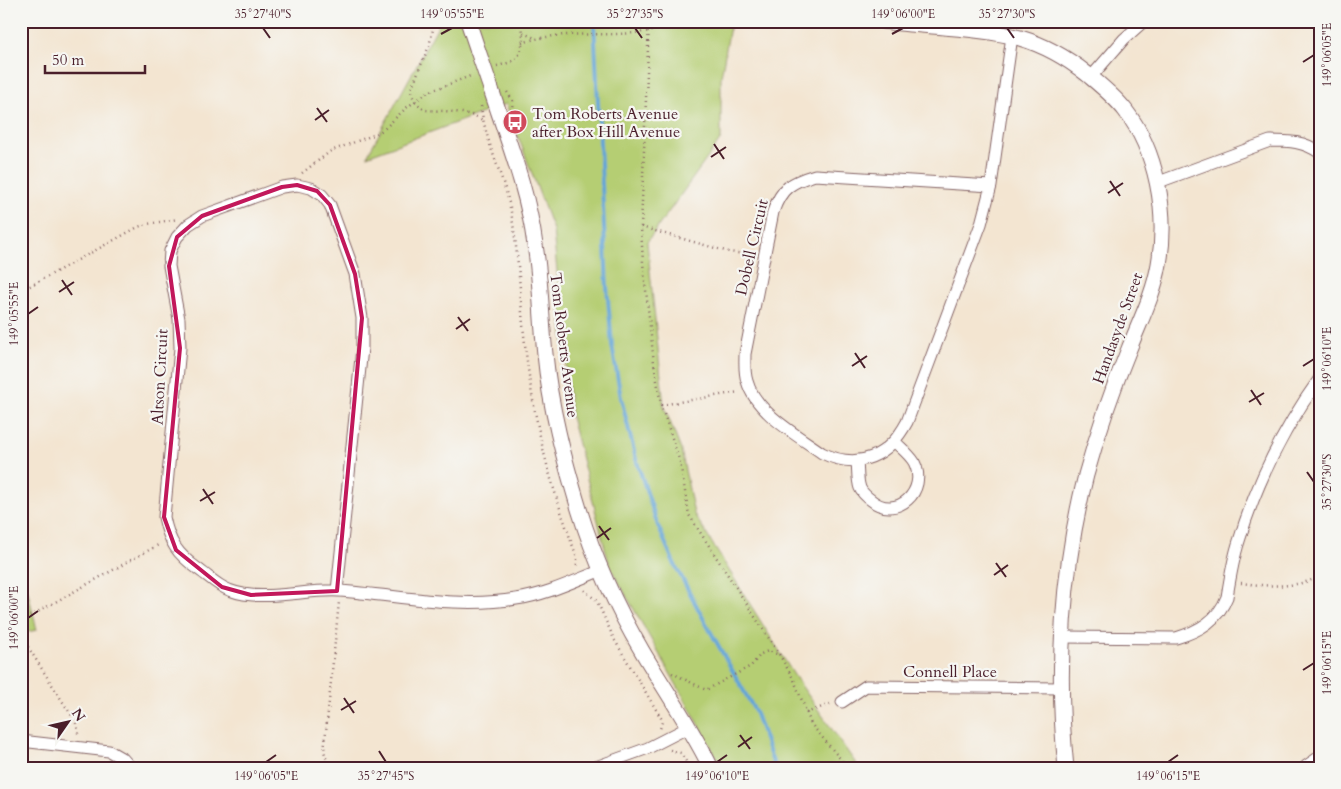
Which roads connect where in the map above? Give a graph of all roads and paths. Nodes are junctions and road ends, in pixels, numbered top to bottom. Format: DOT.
graph roads {
  1 [pos="435,21"];
  2 [pos="522,21"];
  3 [pos="649,21"];
  4 [pos="682,21"];
  5 [pos="883,21"];
  6 [pos="1144,21"];
  7 [pos="468,22"];
  8 [pos="938,25"];
  9 [pos="649,31"];
  10 [pos="523,33"];
  11 [pos="1012,36"];
  12 [pos="537,38"];
  13 [pos="522,43"];
  14 [pos="496,66"];
  15 [pos="479,72"];
  16 [pos="1091,78"];
  17 [pos="416,101"];
  18 [pos="482,120"];
  19 [pos="1320,153"];
  20 [pos="302,173"];
  21 [pos="1156,183"];
  22 [pos="991,186"];
  23 [pos="180,219"];
  24 [pos="641,227"];
  25 [pos="764,257"];
  26 [pos="21,291"];
  27 [pos="1320,378"];
  28 [pos="750,388"];
  29 [pos="661,406"];
  30 [pos="895,442"];
  31 [pos="857,461"];
  32 [pos="170,538"];
  33 [pos="602,570"];
  34 [pos="1320,576"];
  35 [pos="1230,580"];
  36 [pos="337,591"];
  37 [pos="21,621"];
  38 [pos="21,628"];
  39 [pos="1062,637"];
  40 [pos="771,642"];
  41 [pos="768,651"];
  42 [pos="779,654"];
  43 [pos="670,672"];
  44 [pos="1062,688"];
  45 [pos="842,702"];
  46 [pos="806,713"];
  47 [pos="688,727"];
  48 [pos="21,741"];
  49 [pos="78,748"];
  50 [pos="1320,758"];
  51 [pos="131,768"];
  52 [pos="329,768"];
  53 [pos="593,768"];
  54 [pos="711,768"];
  55 [pos="848,768"];
  56 [pos="1066,768"];
  57 [pos="1306,768"];
  1 -- 17 [label="path"];
  2 -- 10 [label="path"];
  3 -- 9 [label="path"];
  4 -- 9 [label="path"];
  5 -- 8 [label="street, Handasyde Street"];
  6 -- 16 [label="street"];
  7 -- 33 [label="street, Tom Roberts Avenue, bridge"];
  8 -- 11 [label="street, Handasyde Street"];
  9 -- 12 [label="path"];
  9 -- 24 [label="path"];
  10 -- 12 [label="path"];
  10 -- 13 [label="path"];
  11 -- 16 [label="street, Handasyde Street"];
  11 -- 22 [label="street, Dobell Circuit"];
  12 -- 13 [label="path"];
  13 -- 14 [label="path"];
  15 -- 17 [label="path"];
  16 -- 21 [label="street, Handasyde Street"];
  17 -- 18 [label="path"];
  17 -- 20 [label="path"];
  19 -- 21 [label="street"];
  21 -- 39 [label="street, Handasyde Street"];
  22 -- 25 [label="street, Dobell Circuit"];
  22 -- 30 [label="street, Dobell Circuit"];
  23 -- 26 [label="path"];
  24 -- 25 [label="path"];
  24 -- 29 [label="path"];
  25 -- 28 [label="street, Dobell Circuit"];
  27 -- 35 [label="street"];
  28 -- 29 [label="path"];
  28 -- 31 [label="street, Dobell Circuit"];
  29 -- 40 [label="path"];
  30 -- 31 [label="street, Dobell Circuit"];
  30 -- 31 [label="street"];
  32 -- 36 [label="street, Altson Circuit"];
  32 -- 36 [label="street, Altson Circuit"];
  32 -- 37 [label="path"];
  33 -- 36 [label="street, Altson Circuit"];
  33 -- 47 [label="street, Tom Roberts Avenue"];
  34 -- 35 [label="path"];
  35 -- 39 [label="street"];
  36 -- 52 [label="path"];
  38 -- 49 [label="path"];
  39 -- 44 [label="street, Handasyde Street"];
  40 -- 41 [label="path"];
  40 -- 42 [label="path"];
  41 -- 42 [label="path"];
  41 -- 43 [label="path"];
  42 -- 46 [label="path"];
  44 -- 45 [label="street, Connell Place"];
  44 -- 56 [label="street, Handasyde Street"];
  45 -- 46 [label="path"];
  46 -- 55 [label="path"];
  47 -- 53 [label="street"];
  47 -- 54 [label="street, Tom Roberts Avenue"];
  48 -- 49 [label="street"];
  49 -- 51 [label="street"];
  50 -- 57 [label="street"];
}
